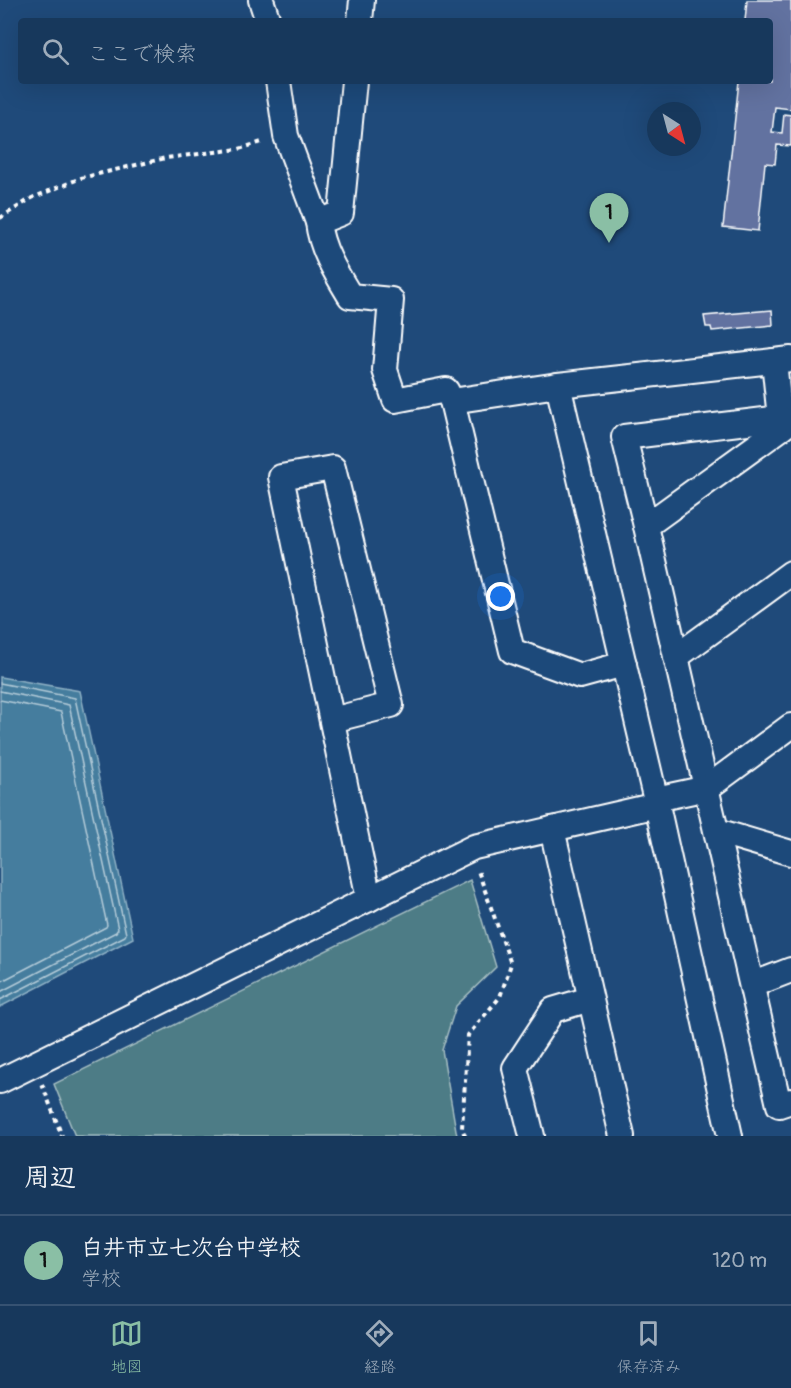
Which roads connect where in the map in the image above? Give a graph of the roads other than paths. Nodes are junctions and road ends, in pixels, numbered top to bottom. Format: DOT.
graph roads {
  1 [pos="261,0"];
  2 [pos="362,0"];
  3 [pos="266,18"];
  4 [pos="360,18"];
  5 [pos="278,84"];
  6 [pos="354,84"];
  7 [pos="318,222"];
  8 [pos="782,360"];
  9 [pos="558,385"];
  10 [pos="452,400"];
  11 [pos="784,422"];
  12 [pos="646,526"];
  13 [pos="791,573"];
  14 [pos="676,657"];
  15 [pos="624,664"];
  16 [pos="332,720"];
  17 [pos="791,726"];
  18 [pos="707,788"];
  19 [pos="656,802"];
  20 [pos="552,829"];
  21 [pos="717,831"];
  22 [pos="791,853"];
  23 [pos="369,899"];
  24 [pos="791,970"];
  25 [pos="752,985"];
  26 [pos="590,999"];
  27 [pos="0,1081"];
  28 [pos="791,1101"];
  29 [pos="532,1136"];
  30 [pos="622,1136"];
  31 [pos="730,1136"];
  1 -- 3 [label="street"];
  2 -- 4 [label="street"];
  5 -- 7 [label="street"];
  6 -- 7 [label="street"];
  7 -- 10 [label="street"];
  8 -- 9 [label="street"];
  8 -- 11 [label="street"];
  9 -- 10 [label="street"];
  9 -- 15 [label="street"];
  10 -- 15 [label="street"];
  11 -- 12 [label="street"];
  11 -- 12 [label="street"];
  12 -- 14 [label="street"];
  13 -- 14 [label="street"];
  14 -- 18 [label="street"];
  15 -- 19 [label="street"];
  16 -- 16 [label="street"];
  16 -- 23 [label="street"];
  17 -- 18 [label="street"];
  18 -- 19 [label="street"];
  18 -- 21 [label="street"];
  19 -- 20 [label="street"];
  19 -- 31 [label="street"];
  20 -- 23 [label="street"];
  20 -- 26 [label="street"];
  21 -- 22 [label="street"];
  21 -- 25 [label="street"];
  23 -- 27 [label="street"];
  24 -- 25 [label="street"];
  25 -- 28 [label="street"];
  26 -- 29 [label="street"];
  26 -- 30 [label="street"];
}
